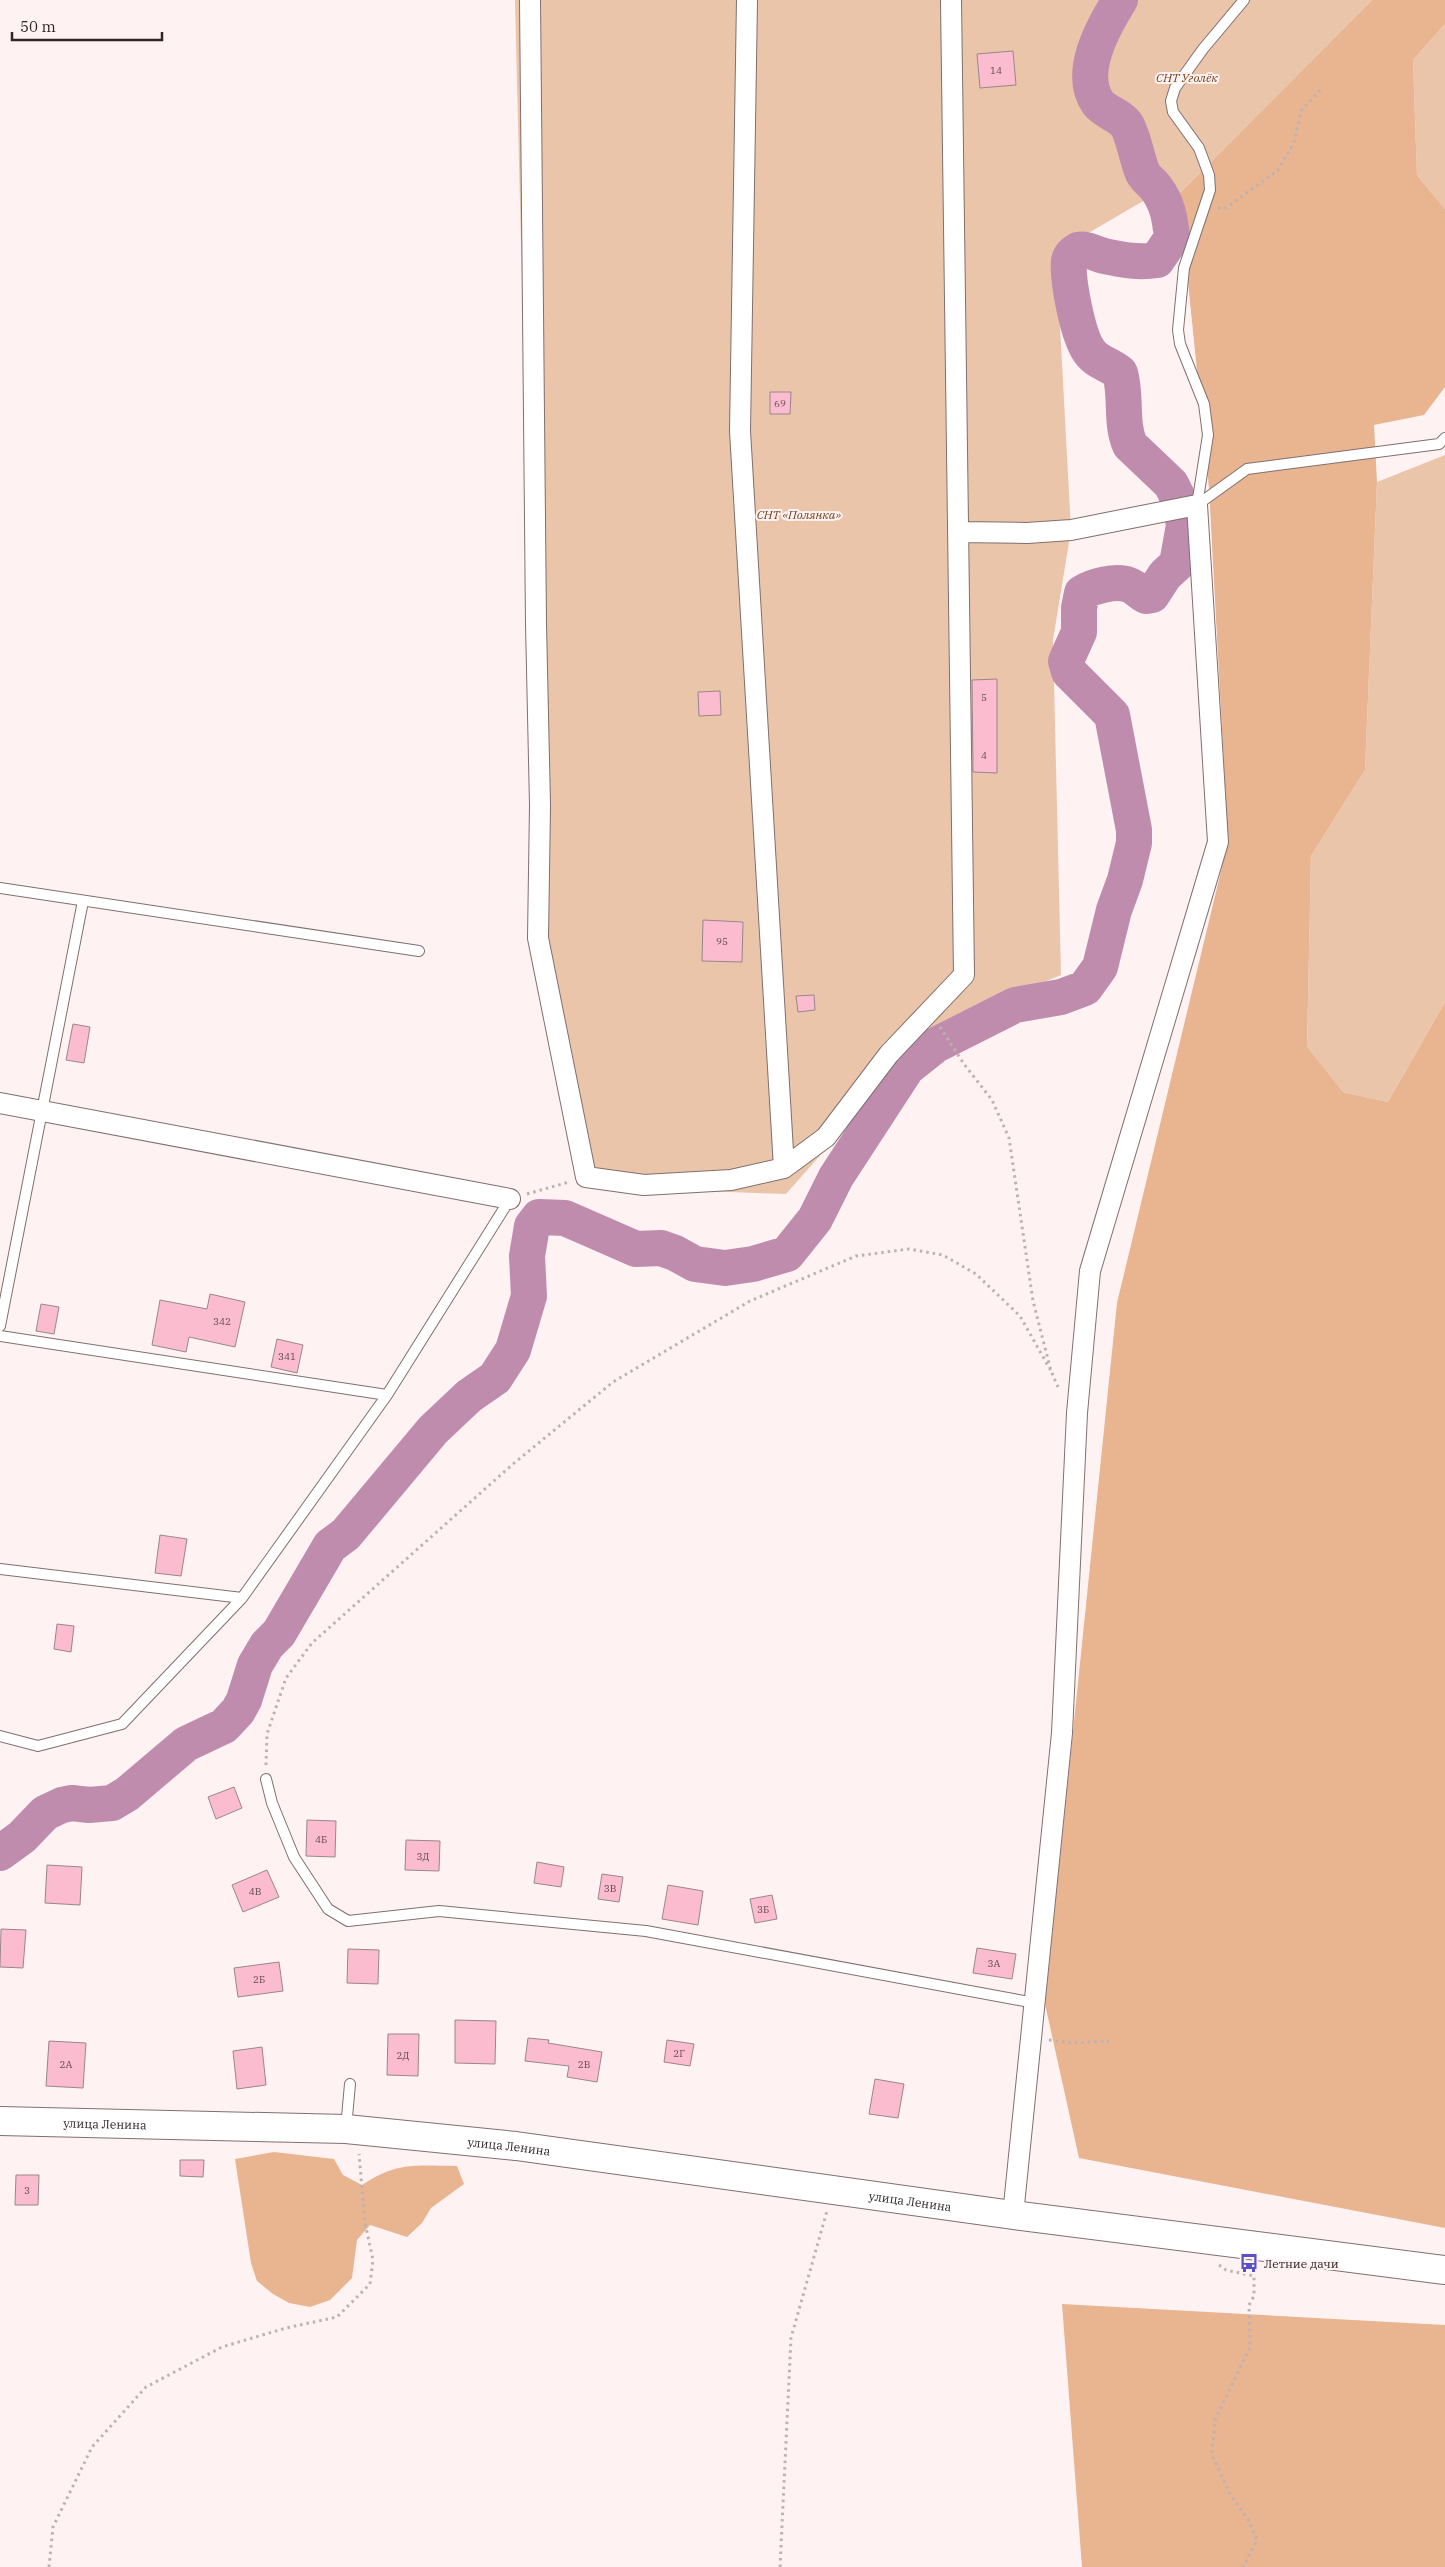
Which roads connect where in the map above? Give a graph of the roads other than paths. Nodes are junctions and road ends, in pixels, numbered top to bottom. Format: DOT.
graph roads {
  1 [pos="530,0"];
  2 [pos="747,0"];
  3 [pos="951,0"];
  4 [pos="1244,0"];
  5 [pos="1445,438"];
  6 [pos="1197,505"];
  7 [pos="958,532"];
  8 [pos="0,888"];
  9 [pos="83,902"];
  10 [pos="419,951"];
  11 [pos="0,1103"];
  12 [pos="43,1110"];
  13 [pos="784,1168"];
  14 [pos="510,1199"];
  15 [pos="0,1326"];
  16 [pos="0,1336"];
  17 [pos="387,1395"];
  18 [pos="0,1568"];
  19 [pos="242,1598"];
  20 [pos="0,1736"];
  21 [pos="266,1779"];
  22 [pos="1035,2003"];
  23 [pos="350,2084"];
  24 [pos="0,2121"];
  25 [pos="349,2129"];
  26 [pos="1013,2215"];
  27 [pos="1445,2270"];
  1 -- 13 [label="street"];
  2 -- 13 [label="street"];
  3 -- 7 [label="street"];
  4 -- 6 [label="lane"];
  5 -- 6 [label="lane"];
  6 -- 7 [label="street"];
  6 -- 22 [label="street"];
  7 -- 13 [label="street"];
  8 -- 9 [label="lane"];
  9 -- 10 [label="lane"];
  9 -- 12 [label="lane"];
  11 -- 12 [label="street"];
  12 -- 14 [label="street"];
  12 -- 15 [label="lane"];
  14 -- 17 [label="lane"];
  16 -- 17 [label="lane"];
  17 -- 19 [label="lane"];
  18 -- 19 [label="lane"];
  19 -- 20 [label="lane"];
  21 -- 22 [label="lane"];
  22 -- 26 [label="street"];
  23 -- 25 [label="lane"];
  24 -- 25 [label="street, улица Ленина"];
  25 -- 26 [label="street, улица Ленина"];
  26 -- 27 [label="street, улица Ленина"];
}
